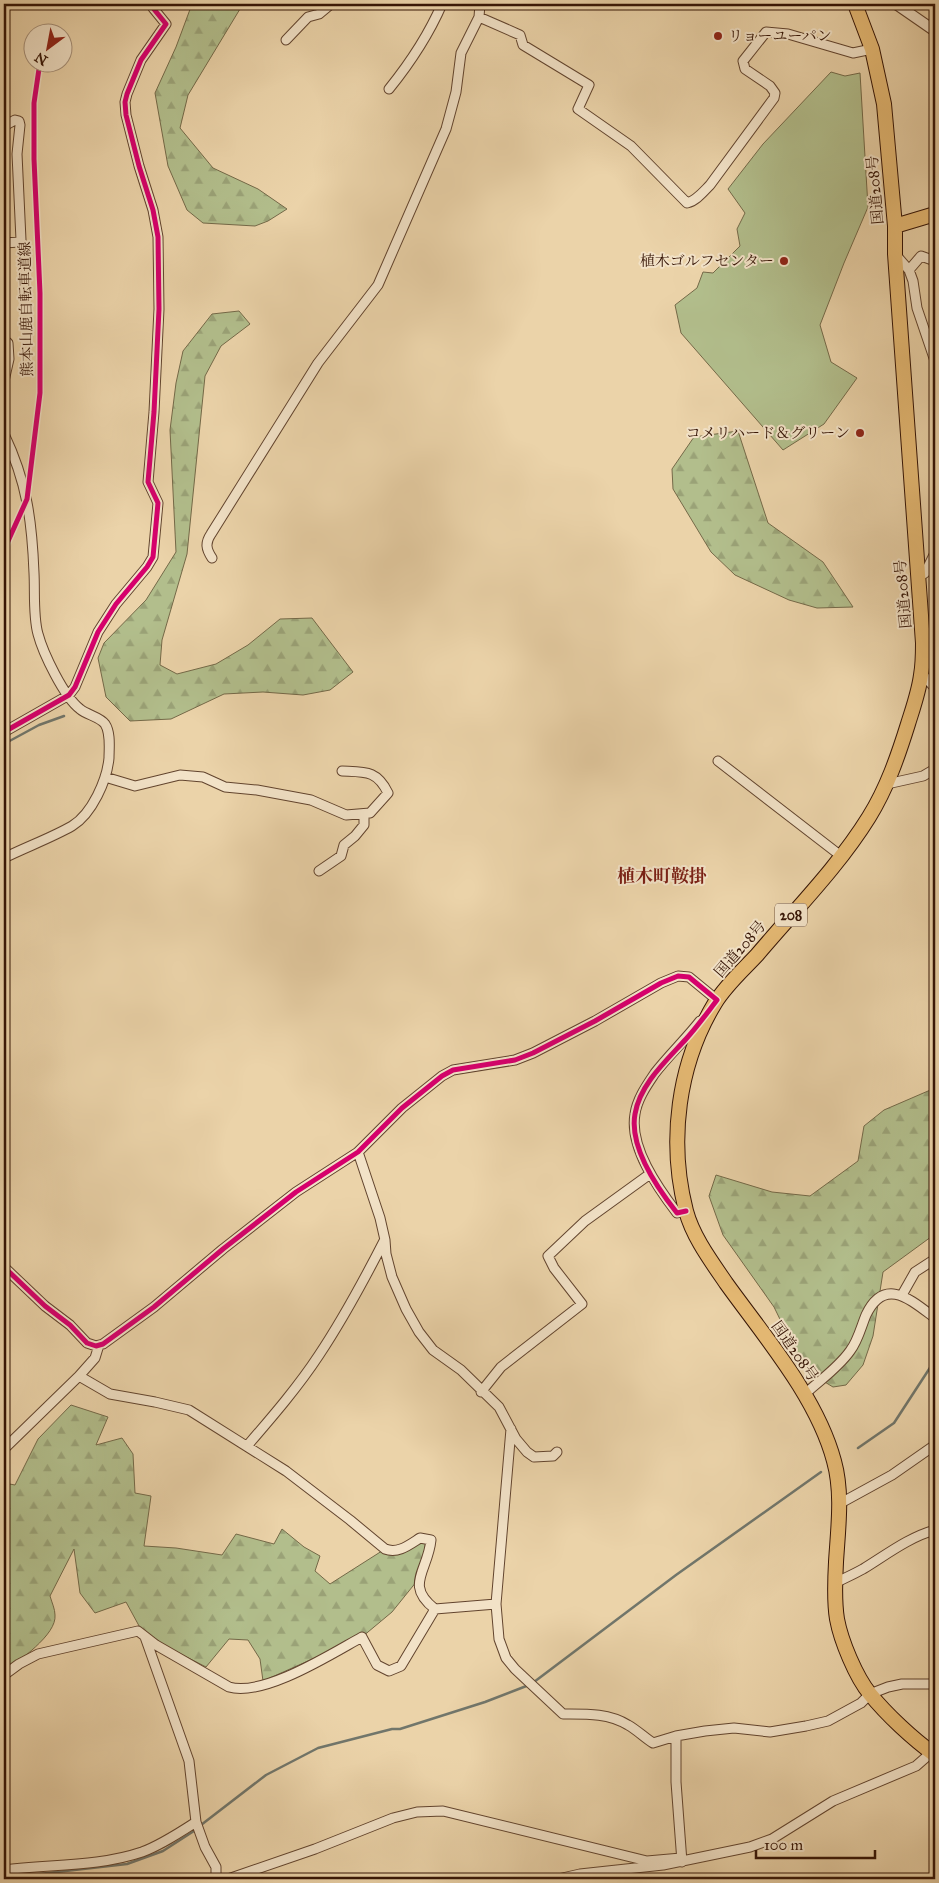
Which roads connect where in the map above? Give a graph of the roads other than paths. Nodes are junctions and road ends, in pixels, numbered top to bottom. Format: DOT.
graph roads {
  1 [pos="154,4"];
  2 [pos="331,4"];
  3 [pos="442,4"];
  4 [pos="480,4"];
  5 [pos="855,4"];
  6 [pos="896,4"];
  7 [pos="927,4"];
  8 [pos="935,5"];
  9 [pos="480,16"];
  10 [pos="935,31"];
  11 [pos="286,40"];
  12 [pos="872,49"];
  13 [pos="389,89"];
  14 [pos="4,126"];
  15 [pos="935,214"];
  16 [pos="895,226"];
  17 [pos="4,243"];
  18 [pos="895,254"];
  19 [pos="935,261"];
  20 [pos="909,270"];
  21 [pos="4,340"];
  22 [pos="935,361"];
  23 [pos="4,381"];
  24 [pos="4,434"];
  25 [pos="935,553"];
  26 [pos="212,558"];
  27 [pos="918,577"];
  28 [pos="921,675"];
  29 [pos="935,688"];
  30 [pos="69,695"];
  31 [pos="4,732"];
  32 [pos="718,761"];
  33 [pos="935,769"];
  34 [pos="342,771"];
  35 [pos="105,777"];
  36 [pos="887,784"];
  37 [pos="364,814"];
  38 [pos="841,856"];
  39 [pos="4,858"];
  40 [pos="319,872"];
  41 [pos="717,1000"];
  42 [pos="358,1152"];
  43 [pos="650,1174"];
  44 [pos="686,1211"];
  45 [pos="385,1240"];
  46 [pos="935,1259"];
  47 [pos="4,1267"];
  48 [pos="902,1294"];
  49 [pos="935,1318"];
  50 [pos="99,1345"];
  51 [pos="79,1376"];
  52 [pos="481,1392"];
  53 [pos="805,1394"];
  54 [pos="511,1429"];
  55 [pos="935,1445"];
  56 [pos="247,1446"];
  57 [pos="4,1449"];
  58 [pos="557,1452"];
  59 [pos="839,1504"];
  60 [pos="935,1530"];
  61 [pos="835,1583"];
  62 [pos="496,1604"];
  63 [pos="435,1610"];
  64 [pos="144,1635"];
  65 [pos="4,1675"];
  66 [pos="935,1684"];
  67 [pos="870,1694"];
  68 [pos="676,1736"];
  69 [pos="934,1754"];
  70 [pos="196,1822"];
  71 [pos="682,1860"];
  72 [pos="4,1868"];
  73 [pos="216,1879"];
  74 [pos="228,1879"];
  75 [pos="558,1879"];
  1 -- 30 [label="street"];
  2 -- 11 [label="street"];
  3 -- 13 [label="street"];
  4 -- 9 [label="street"];
  5 -- 12 [label="highway, 国道208号 / 208"];
  6 -- 10 [label="street"];
  7 -- 8 [label="street"];
  9 -- 12 [label="street"];
  9 -- 26 [label="street"];
  12 -- 16 [label="highway, 国道208号 / 208"];
  14 -- 17 [label="street"];
  15 -- 16 [label="highway"];
  16 -- 18 [label="highway, 国道208号 / 208"];
  18 -- 20 [label="street"];
  18 -- 27 [label="highway, 国道208号 / 208"];
  19 -- 20 [label="street"];
  20 -- 22 [label="street"];
  21 -- 23 [label="street"];
  24 -- 30 [label="street"];
  25 -- 27 [label="street"];
  27 -- 28 [label="highway, 国道208号 / 208"];
  28 -- 29 [label="street"];
  28 -- 36 [label="highway, 国道208号 / 208"];
  30 -- 31 [label="street"];
  30 -- 35 [label="street"];
  32 -- 38 [label="street"];
  33 -- 36 [label="street"];
  34 -- 37 [label="street"];
  35 -- 37 [label="street"];
  35 -- 39 [label="street"];
  36 -- 38 [label="highway, 国道208号 / 208"];
  37 -- 40 [label="street"];
  38 -- 41 [label="highway, 国道208号 / 208"];
  41 -- 42 [label="street"];
  41 -- 43 [label="street"];
  41 -- 44 [label="highway, 国道208号 / 208"];
  42 -- 45 [label="street"];
  42 -- 50 [label="street"];
  43 -- 44 [label="street"];
  43 -- 52 [label="street"];
  44 -- 53 [label="highway, 国道208号 / 208"];
  45 -- 52 [label="street"];
  45 -- 56 [label="street"];
  46 -- 48 [label="street"];
  47 -- 50 [label="street"];
  48 -- 49 [label="street"];
  48 -- 53 [label="street"];
  50 -- 51 [label="street"];
  51 -- 56 [label="street"];
  51 -- 57 [label="street"];
  52 -- 54 [label="street"];
  53 -- 59 [label="highway, 国道208号 / 208"];
  54 -- 58 [label="street"];
  54 -- 62 [label="street"];
  55 -- 59 [label="street"];
  56 -- 63 [label="street"];
  59 -- 61 [label="highway, 国道208号 / 208"];
  60 -- 61 [label="street"];
  61 -- 67 [label="highway, 国道208号 / 208"];
  62 -- 63 [label="street"];
  62 -- 68 [label="street"];
  63 -- 64 [label="street"];
  64 -- 65 [label="street"];
  64 -- 70 [label="street"];
  66 -- 67 [label="street"];
  67 -- 68 [label="street"];
  67 -- 69 [label="highway, 国道208号 / 208"];
  68 -- 71 [label="street"];
  69 -- 71 [label="street"];
  70 -- 72 [label="street"];
  70 -- 73 [label="street"];
  71 -- 74 [label="street"];
  71 -- 75 [label="street"];
}
